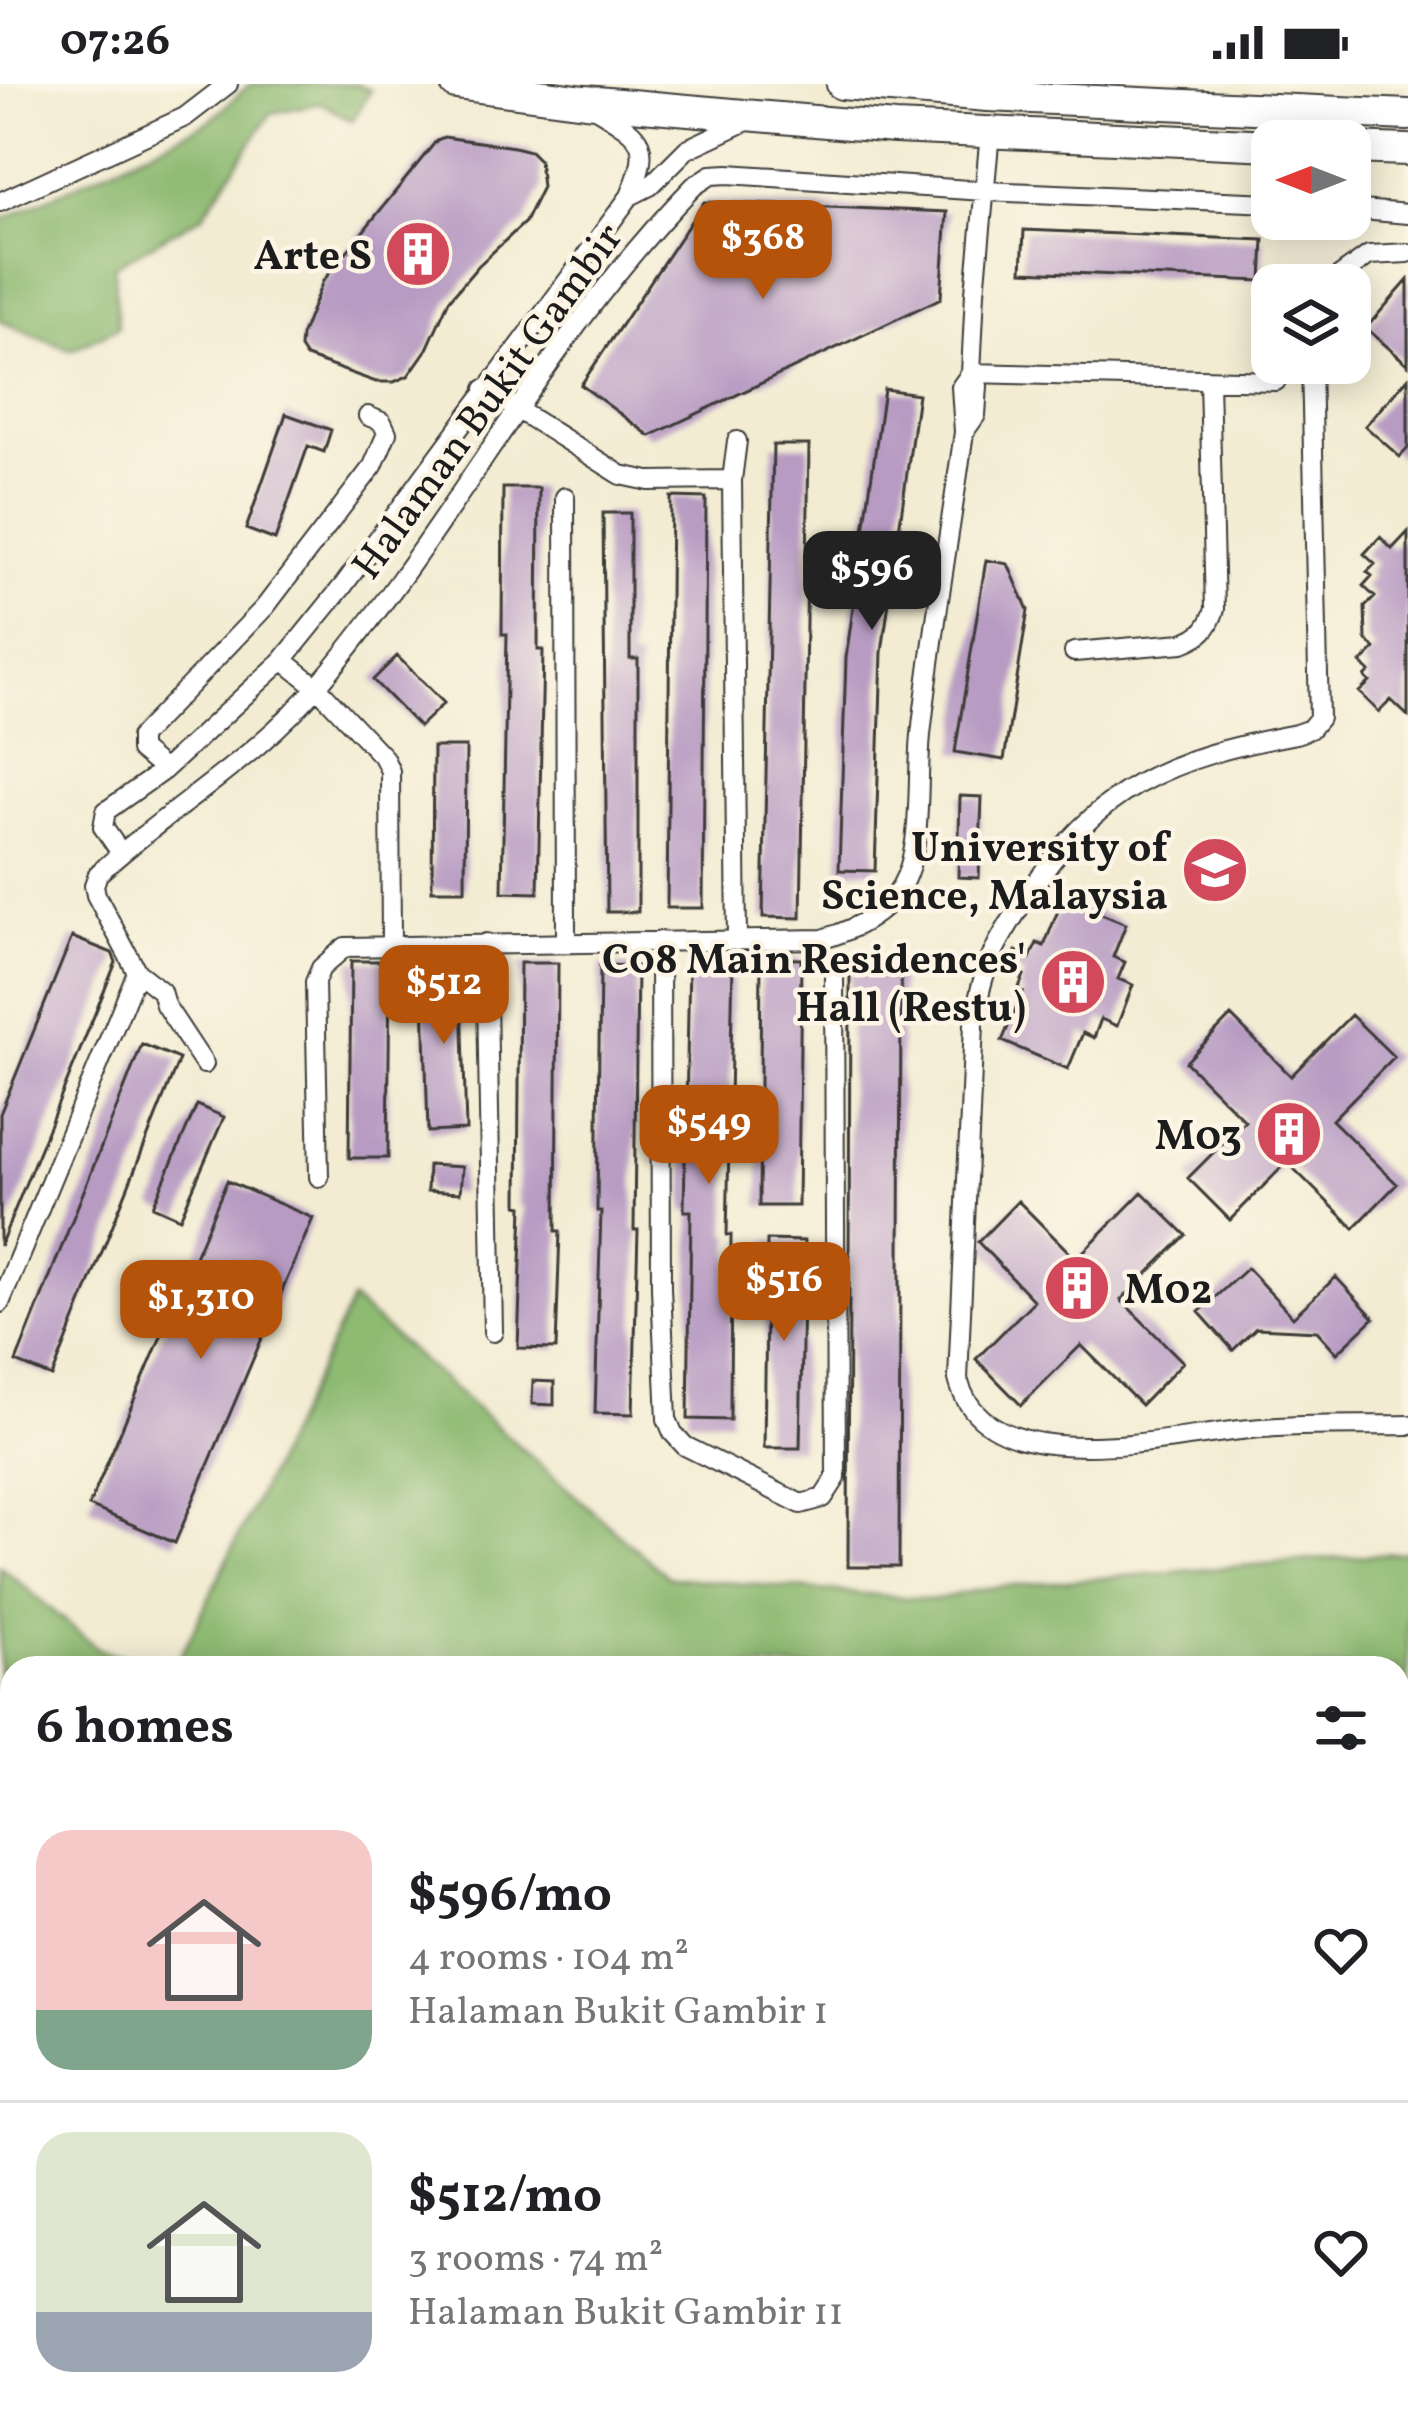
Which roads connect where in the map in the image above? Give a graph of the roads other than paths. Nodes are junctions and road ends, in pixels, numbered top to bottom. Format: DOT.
graph roads {
  1 [pos="456,84"];
  2 [pos="842,84"];
  3 [pos="224,86"];
  4 [pos="585,101"];
  5 [pos="1408,115"];
  6 [pos="758,116"];
  7 [pos="990,133"];
  8 [pos="1251,144"];
  9 [pos="1371,149"];
  10 [pos="1408,150"];
  11 [pos="984,191"];
  12 [pos="630,196"];
  13 [pos="0,202"];
  14 [pos="1251,202"];
  15 [pos="1371,211"];
  16 [pos="1408,214"];
  17 [pos="1408,254"];
  18 [pos="1357,264"];
  19 [pos="971,373"];
  20 [pos="1209,381"];
  21 [pos="1251,381"];
  22 [pos="1312,384"];
  23 [pos="485,389"];
  24 [pos="518,409"];
  25 [pos="368,416"];
  26 [pos="737,440"];
  27 [pos="732,480"];
  28 [pos="565,496"];
  29 [pos="1074,652"];
  30 [pos="283,660"];
  31 [pos="317,688"];
  32 [pos="164,770"];
  33 [pos="121,854"];
  34 [pos="660,941"];
  35 [pos="737,941"];
  36 [pos="486,943"];
  37 [pos="566,943"];
  38 [pos="392,944"];
  39 [pos="834,966"];
  40 [pos="132,981"];
  41 [pos="204,1064"];
  42 [pos="319,1177"];
  43 [pos="0,1303"];
  44 [pos="493,1332"];
  45 [pos="1408,1425"];
  1 -- 4 [label="main road"];
  2 -- 5 [label="main road"];
  3 -- 13 [label="street"];
  4 -- 6 [label="main road"];
  4 -- 12 [label="street"];
  6 -- 7 [label="main road"];
  6 -- 12 [label="street"];
  7 -- 8 [label="main road"];
  7 -- 11 [label="street"];
  9 -- 10 [label="main road"];
  11 -- 14 [label="street, Halaman Bukit Gambir"];
  11 -- 19 [label="street"];
  11 -- 24 [label="street, Halaman Bukit Gambir"];
  12 -- 23 [label="street"];
  15 -- 16 [label="street"];
  17 -- 18 [label="street"];
  19 -- 20 [label="street"];
  19 -- 35 [label="street"];
  20 -- 21 [label="street"];
  20 -- 29 [label="street"];
  22 -- 45 [label="street"];
  23 -- 24 [label="street"];
  23 -- 30 [label="street"];
  24 -- 27 [label="street"];
  24 -- 31 [label="street, Halaman Bukit Gambir"];
  25 -- 32 [label="street"];
  26 -- 27 [label="street"];
  27 -- 35 [label="street"];
  28 -- 37 [label="street"];
  30 -- 31 [label="street"];
  30 -- 32 [label="street"];
  31 -- 33 [label="street, Halaman Bukit Gambir"];
  31 -- 38 [label="street"];
  32 -- 33 [label="street"];
  33 -- 40 [label="street"];
  34 -- 35 [label="street"];
  34 -- 37 [label="street"];
  34 -- 39 [label="street"];
  36 -- 37 [label="street"];
  36 -- 38 [label="street"];
  36 -- 44 [label="street"];
  38 -- 42 [label="street"];
  40 -- 41 [label="street"];
  40 -- 43 [label="street"];
}
